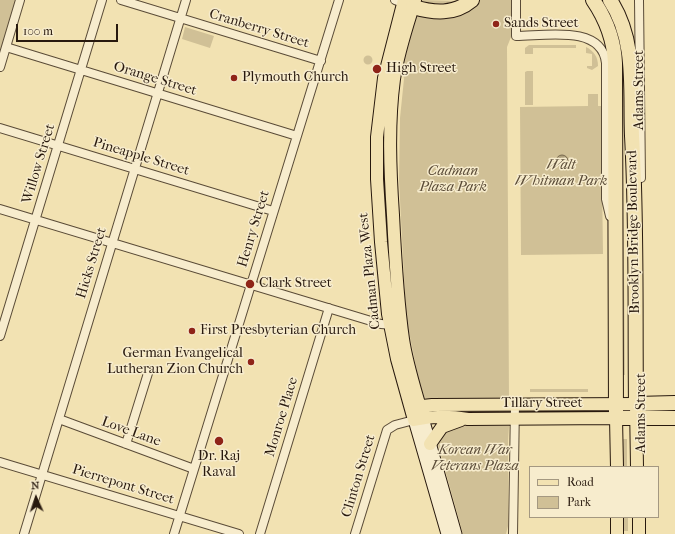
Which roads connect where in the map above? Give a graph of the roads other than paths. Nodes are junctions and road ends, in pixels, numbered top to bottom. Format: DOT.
graph roads {
  1 [pos="20,0"];
  2 [pos="102,0"];
  3 [pos="121,0"];
  4 [pos="186,0"];
  5 [pos="339,0"];
  6 [pos="472,0"];
  7 [pos="516,0"];
  8 [pos="593,0"];
  9 [pos="610,0"];
  10 [pos="639,0"];
  11 [pos="406,2"];
  12 [pos="180,18"];
  13 [pos="6,47"];
  14 [pos="321,61"];
  15 [pos="0,67"];
  16 [pos="81,70"];
  17 [pos="157,93"];
  18 [pos="0,128"];
  19 [pos="297,136"];
  20 [pos="58,145"];
  21 [pos="134,169"];
  22 [pos="0,210"];
  23 [pos="274,211"];
  24 [pos="613,216"];
  25 [pos="35,220"];
  26 [pos="111,243"];
  27 [pos="251,285"];
  28 [pos="329,308"];
  29 [pos="396,325"];
  30 [pos="0,336"];
  31 [pos="149,370"];
  32 [pos="675,403"];
  33 [pos="515,404"];
  34 [pos="616,404"];
  35 [pos="639,404"];
  36 [pos="415,406"];
  37 [pos="514,418"];
  38 [pos="616,418"];
  39 [pos="639,418"];
  40 [pos="675,418"];
  41 [pos="59,419"];
  42 [pos="468,419"];
  43 [pos="423,420"];
  44 [pos="126,444"];
  45 [pos="430,444"];
  46 [pos="0,462"];
  47 [pos="616,466"];
  48 [pos="636,466"];
  49 [pos="642,466"];
  50 [pos="194,469"];
  51 [pos="42,474"];
  52 [pos="180,516"];
  53 [pos="617,518"];
  54 [pos="639,518"];
  55 [pos="24,534"];
  56 [pos="174,534"];
  57 [pos="239,534"];
  58 [pos="260,534"];
  59 [pos="355,534"];
  60 [pos="447,534"];
  61 [pos="456,534"];
  62 [pos="513,534"];
  63 [pos="618,534"];
  64 [pos="639,534"];
  1 -- 13 [label="street"];
  2 -- 16 [label="street, Willow Street"];
  3 -- 12 [label="street, Cranberry Street"];
  4 -- 12 [label="street, Hicks Street"];
  5 -- 14 [label="street, Henry Street"];
  6 -- 11 [label="highway"];
  7 -- 24 [label="street, Adams Street"];
  8 -- 24 [label="highway, Brooklyn Bridge Boulevard"];
  9 -- 35 [label="highway, Brooklyn Bridge Boulevard"];
  10 -- 35 [label="street, Adams Street"];
  11 -- 29 [label="main road, Cadman Plaza West"];
  12 -- 14 [label="street, Cranberry Street"];
  12 -- 17 [label="street, Hicks Street"];
  13 -- 15 [label="street"];
  13 -- 16 [label="street, Orange Street"];
  14 -- 19 [label="street, Henry Street"];
  16 -- 17 [label="street, Orange Street"];
  16 -- 20 [label="street, Willow Street"];
  17 -- 19 [label="street, Orange Street"];
  17 -- 21 [label="street, Hicks Street"];
  18 -- 20 [label="street, Pineapple Street"];
  19 -- 23 [label="street, Henry Street"];
  20 -- 21 [label="street, Pineapple Street"];
  20 -- 25 [label="street, Willow Street"];
  21 -- 23 [label="street, Pineapple Street"];
  21 -- 26 [label="street, Hicks Street"];
  22 -- 25 [label="street"];
  23 -- 27 [label="street, Henry Street"];
  24 -- 34 [label="highway, Adams Street"];
  25 -- 26 [label="street"];
  25 -- 30 [label="street, Willow Street"];
  26 -- 27 [label="street"];
  26 -- 41 [label="street, Hicks Street"];
  27 -- 28 [label="street"];
  27 -- 50 [label="street, Henry Street"];
  28 -- 29 [label="street"];
  28 -- 58 [label="street, Monroe Place"];
  29 -- 36 [label="main road, Cadman Plaza West"];
  31 -- 44 [label="street"];
  32 -- 35 [label="highway, Tillary Street"];
  33 -- 34 [label="main road, Tillary Street"];
  33 -- 36 [label="main road, Tillary Street"];
  33 -- 37 [label="street"];
  34 -- 35 [label="main road, Tillary Street"];
  34 -- 38 [label="highway, Adams Street"];
  35 -- 39 [label="main road, Brooklyn Bridge Boulevard"];
  36 -- 43 [label="main road, Cadman Plaza West"];
  37 -- 38 [label="main road, Tillary Street"];
  37 -- 42 [label="main road, Tillary Street"];
  37 -- 62 [label="street"];
  38 -- 39 [label="highway, Tillary Street"];
  38 -- 47 [label="main road, Adams Street"];
  39 -- 40 [label="highway, Tillary Street"];
  39 -- 48 [label="main road, Brooklyn Bridge Boulevard"];
  39 -- 49 [label="street, Adams Street"];
  41 -- 44 [label="street, Love Lane"];
  41 -- 51 [label="street, Hicks Street"];
  42 -- 43 [label="main road, Tillary Street"];
  42 -- 45 [label="main road"];
  43 -- 45 [label="main road, Cadman Plaza West"];
  43 -- 59 [label="street, Clinton Street"];
  43 -- 60 [label="main road, Cadman Plaza West"];
  44 -- 50 [label="street, Love Lane"];
  45 -- 61 [label="main road, Cadman Plaza West"];
  46 -- 51 [label="street, Pierrepont Street"];
  50 -- 52 [label="street, Henry Street"];
  51 -- 52 [label="street, Pierrepont Street"];
  51 -- 55 [label="street, Hicks Street"];
  52 -- 56 [label="street, Henry Street"];
  52 -- 57 [label="street, Pierrepont Street"];
  53 -- 63 [label="main road"];
  54 -- 64 [label="main road"];
}
